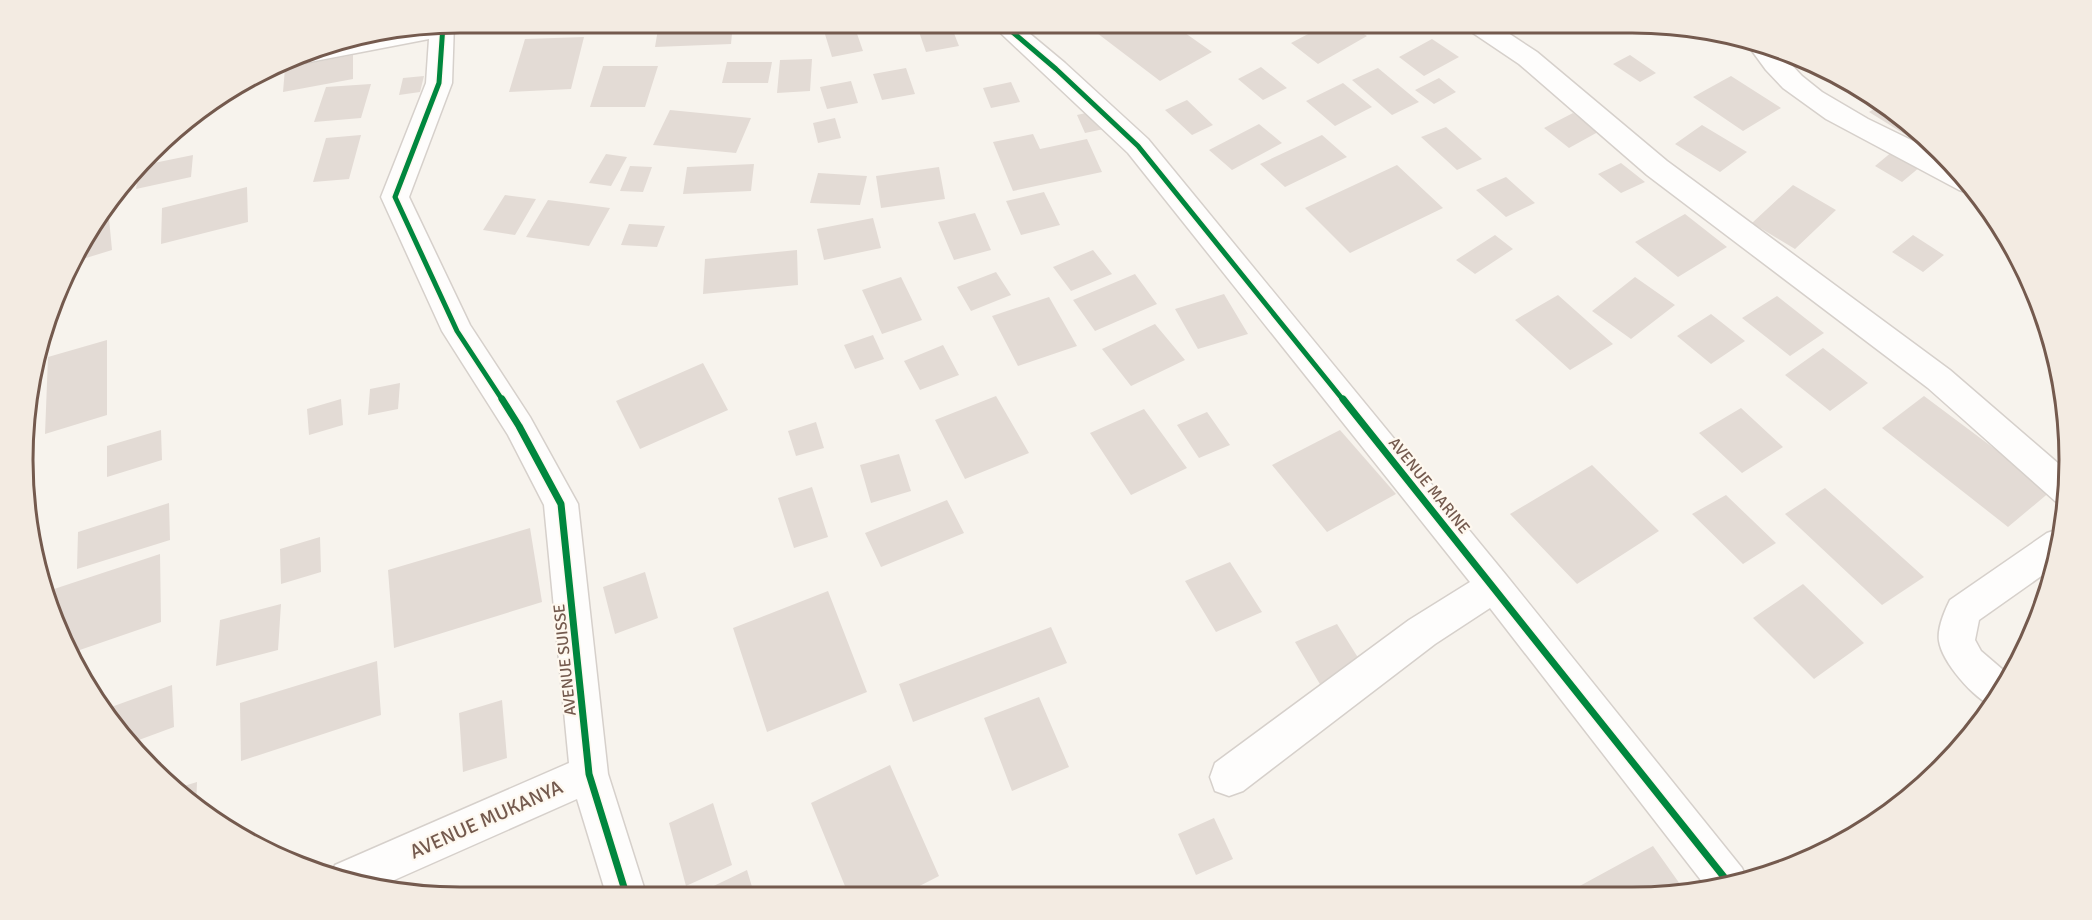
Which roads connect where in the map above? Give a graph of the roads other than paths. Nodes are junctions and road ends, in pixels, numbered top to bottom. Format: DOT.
graph roads {
  1 [pos="1014,33"];
  2 [pos="1492,33"];
  3 [pos="443,34"];
  4 [pos="1766,55"];
  5 [pos="1946,171"];
  6 [pos="2058,484"];
  7 [pos="2049,551"];
  8 [pos="1494,586"];
  9 [pos="1994,686"];
  10 [pos="589,774"];
  11 [pos="1229,777"];
  12 [pos="360,875"];
  13 [pos="1724,877"];
  14 [pos="624,887"];
  1 -- 8 [label="street, AVENUE MARINE"];
  2 -- 6 [label="street"];
  3 -- 10 [label="street, AVENUE SUISSE"];
  4 -- 5 [label="street"];
  7 -- 9 [label="street"];
  8 -- 11 [label="street"];
  8 -- 13 [label="street, AVENUE MARINE"];
  10 -- 12 [label="street, AVENUE MUKANYA"];
  10 -- 14 [label="street, AVENUE SUISSE"];
}
